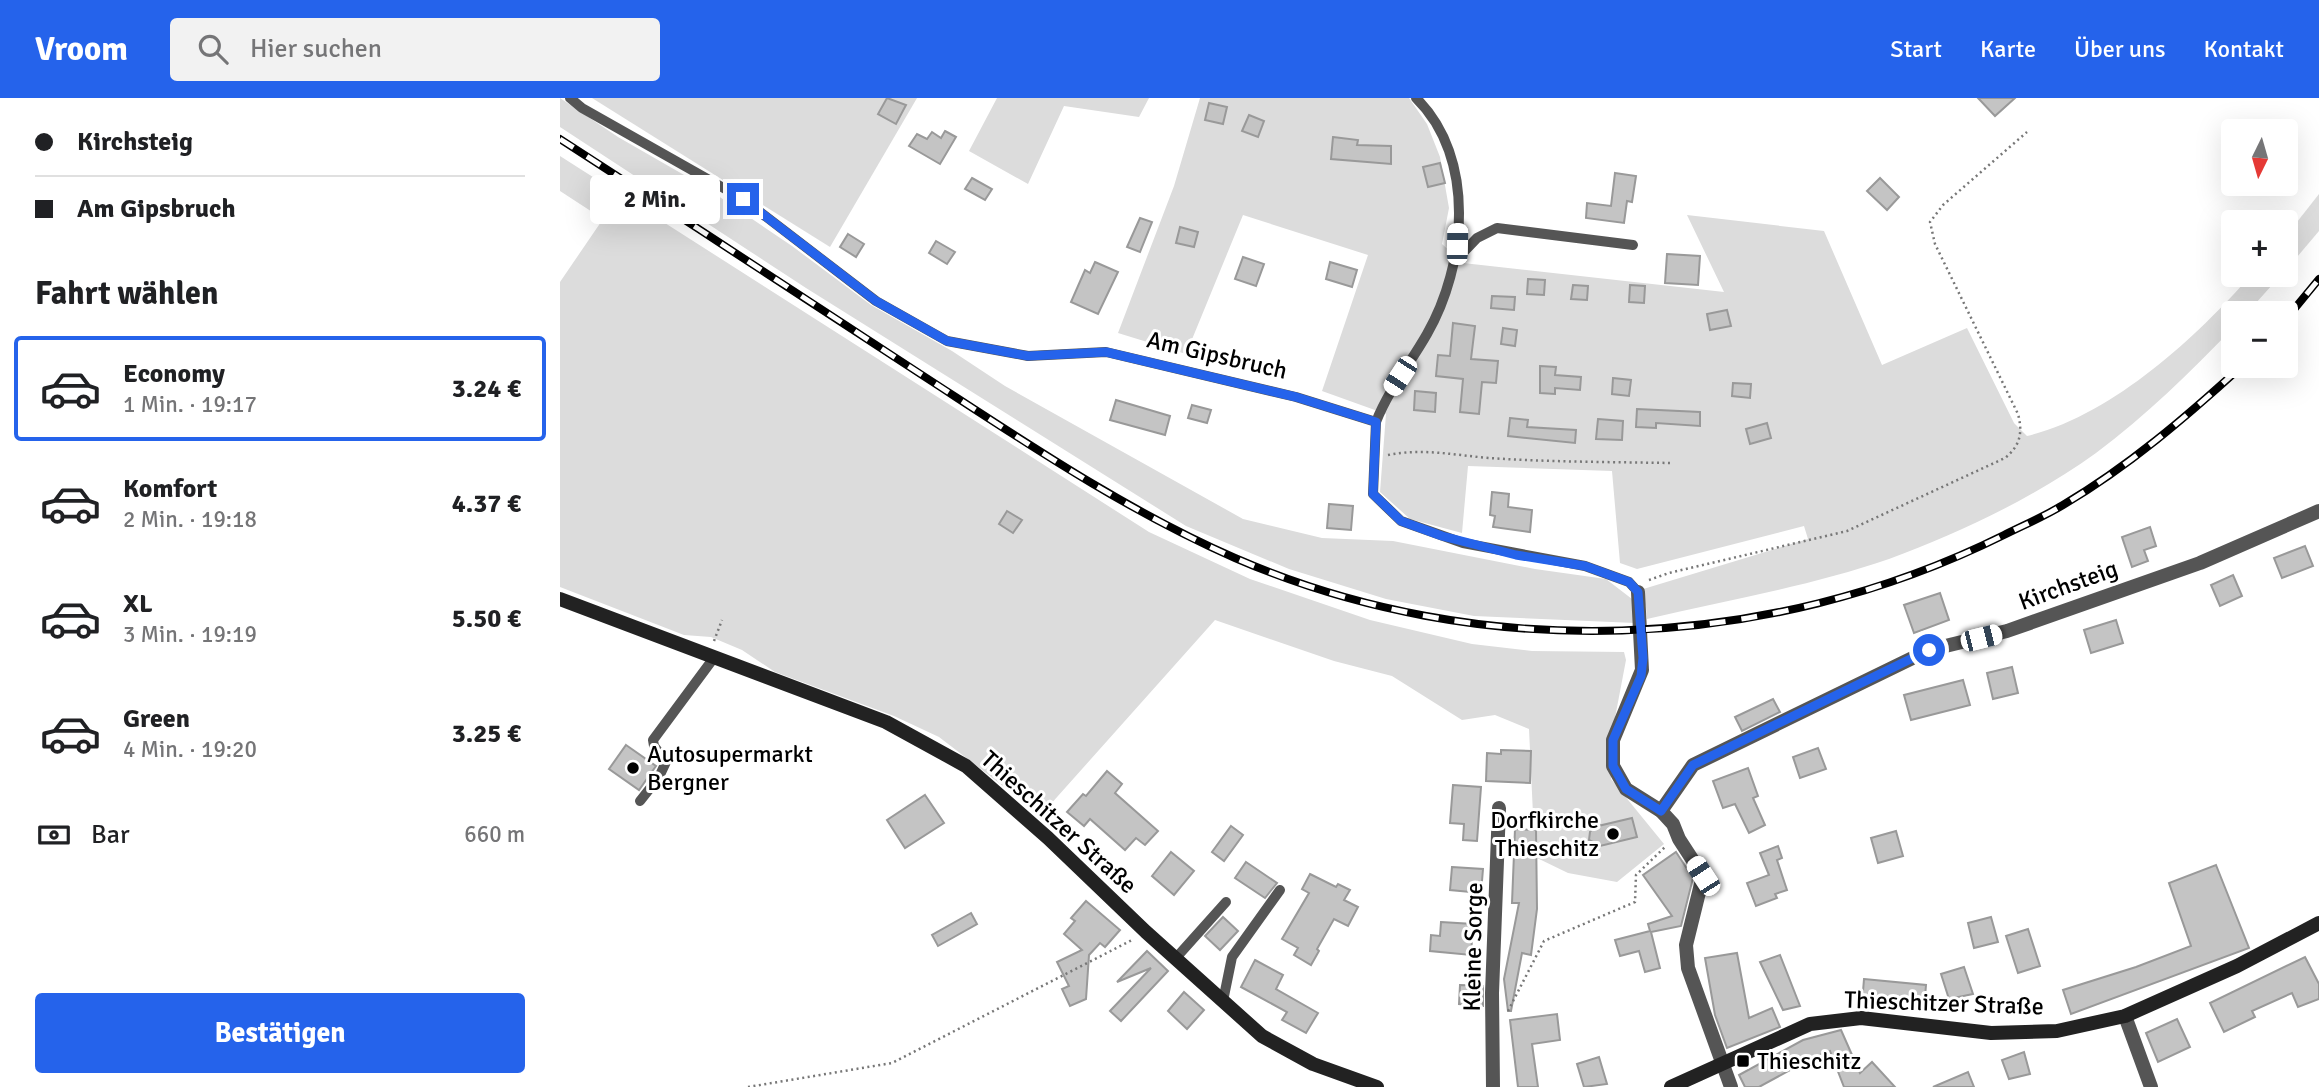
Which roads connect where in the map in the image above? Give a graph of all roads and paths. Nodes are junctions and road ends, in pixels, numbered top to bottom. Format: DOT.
graph roads {
  1 [pos="570,98"];
  2 [pos="1416,98"];
  3 [pos="2027,132"];
  4 [pos="1633,245"];
  5 [pos="1454,261"];
  6 [pos="1376,422"];
  7 [pos="1374,458"];
  8 [pos="1671,463"];
  9 [pos="2319,511"];
  10 [pos="1636,590"];
  11 [pos="560,599"];
  12 [pos="722,620"];
  13 [pos="710,658"];
  14 [pos="640,801"];
  15 [pos="1499,808"];
  16 [pos="1661,811"];
  17 [pos="1673,824"];
  18 [pos="1280,890"];
  19 [pos="1226,902"];
  20 [pos="2319,923"];
  21 [pos="1146,932"];
  22 [pos="1175,959"];
  23 [pos="1223,1001"];
  24 [pos="2125,1016"];
  25 [pos="1494,1040"];
  26 [pos="1722,1066"];
  27 [pos="748,1087"];
  28 [pos="1377,1087"];
  29 [pos="1493,1087"];
  30 [pos="1671,1087"];
  31 [pos="1731,1087"];
  32 [pos="2151,1087"];
  1 -- 6 [label="lane, Am Gipsbruch"];
  2 -- 5 [label="lane"];
  3 -- 10 [label="path"];
  4 -- 5 [label="lane"];
  5 -- 6 [label="lane"];
  6 -- 7 [label="lane"];
  7 -- 8 [label="path"];
  7 -- 10 [label="lane"];
  9 -- 16 [label="street, Kirchsteig"];
  10 -- 16 [label="street"];
  11 -- 13 [label="main road, Thieschitzer Straße"];
  12 -- 13 [label="path"];
  13 -- 14 [label="lane"];
  13 -- 21 [label="main road, Thieschitzer Straße"];
  15 -- 25 [label="street, Kleine Sorge"];
  16 -- 17 [label="street"];
  17 -- 25 [label="path"];
  17 -- 26 [label="street"];
  18 -- 23 [label="lane"];
  19 -- 22 [label="lane"];
  20 -- 24 [label="main road, Thieschitzer Straße"];
  21 -- 22 [label="main road, Thieschitzer Straße"];
  21 -- 27 [label="path"];
  22 -- 23 [label="main road, Thieschitzer Straße"];
  23 -- 28 [label="main road, Thieschitzer Straße"];
  24 -- 26 [label="main road, Thieschitzer Straße"];
  24 -- 32 [label="street"];
  25 -- 29 [label="street, Kleine Sorge"];
  26 -- 30 [label="main road, Thieschitzer Straße"];
  26 -- 31 [label="street"];
}
